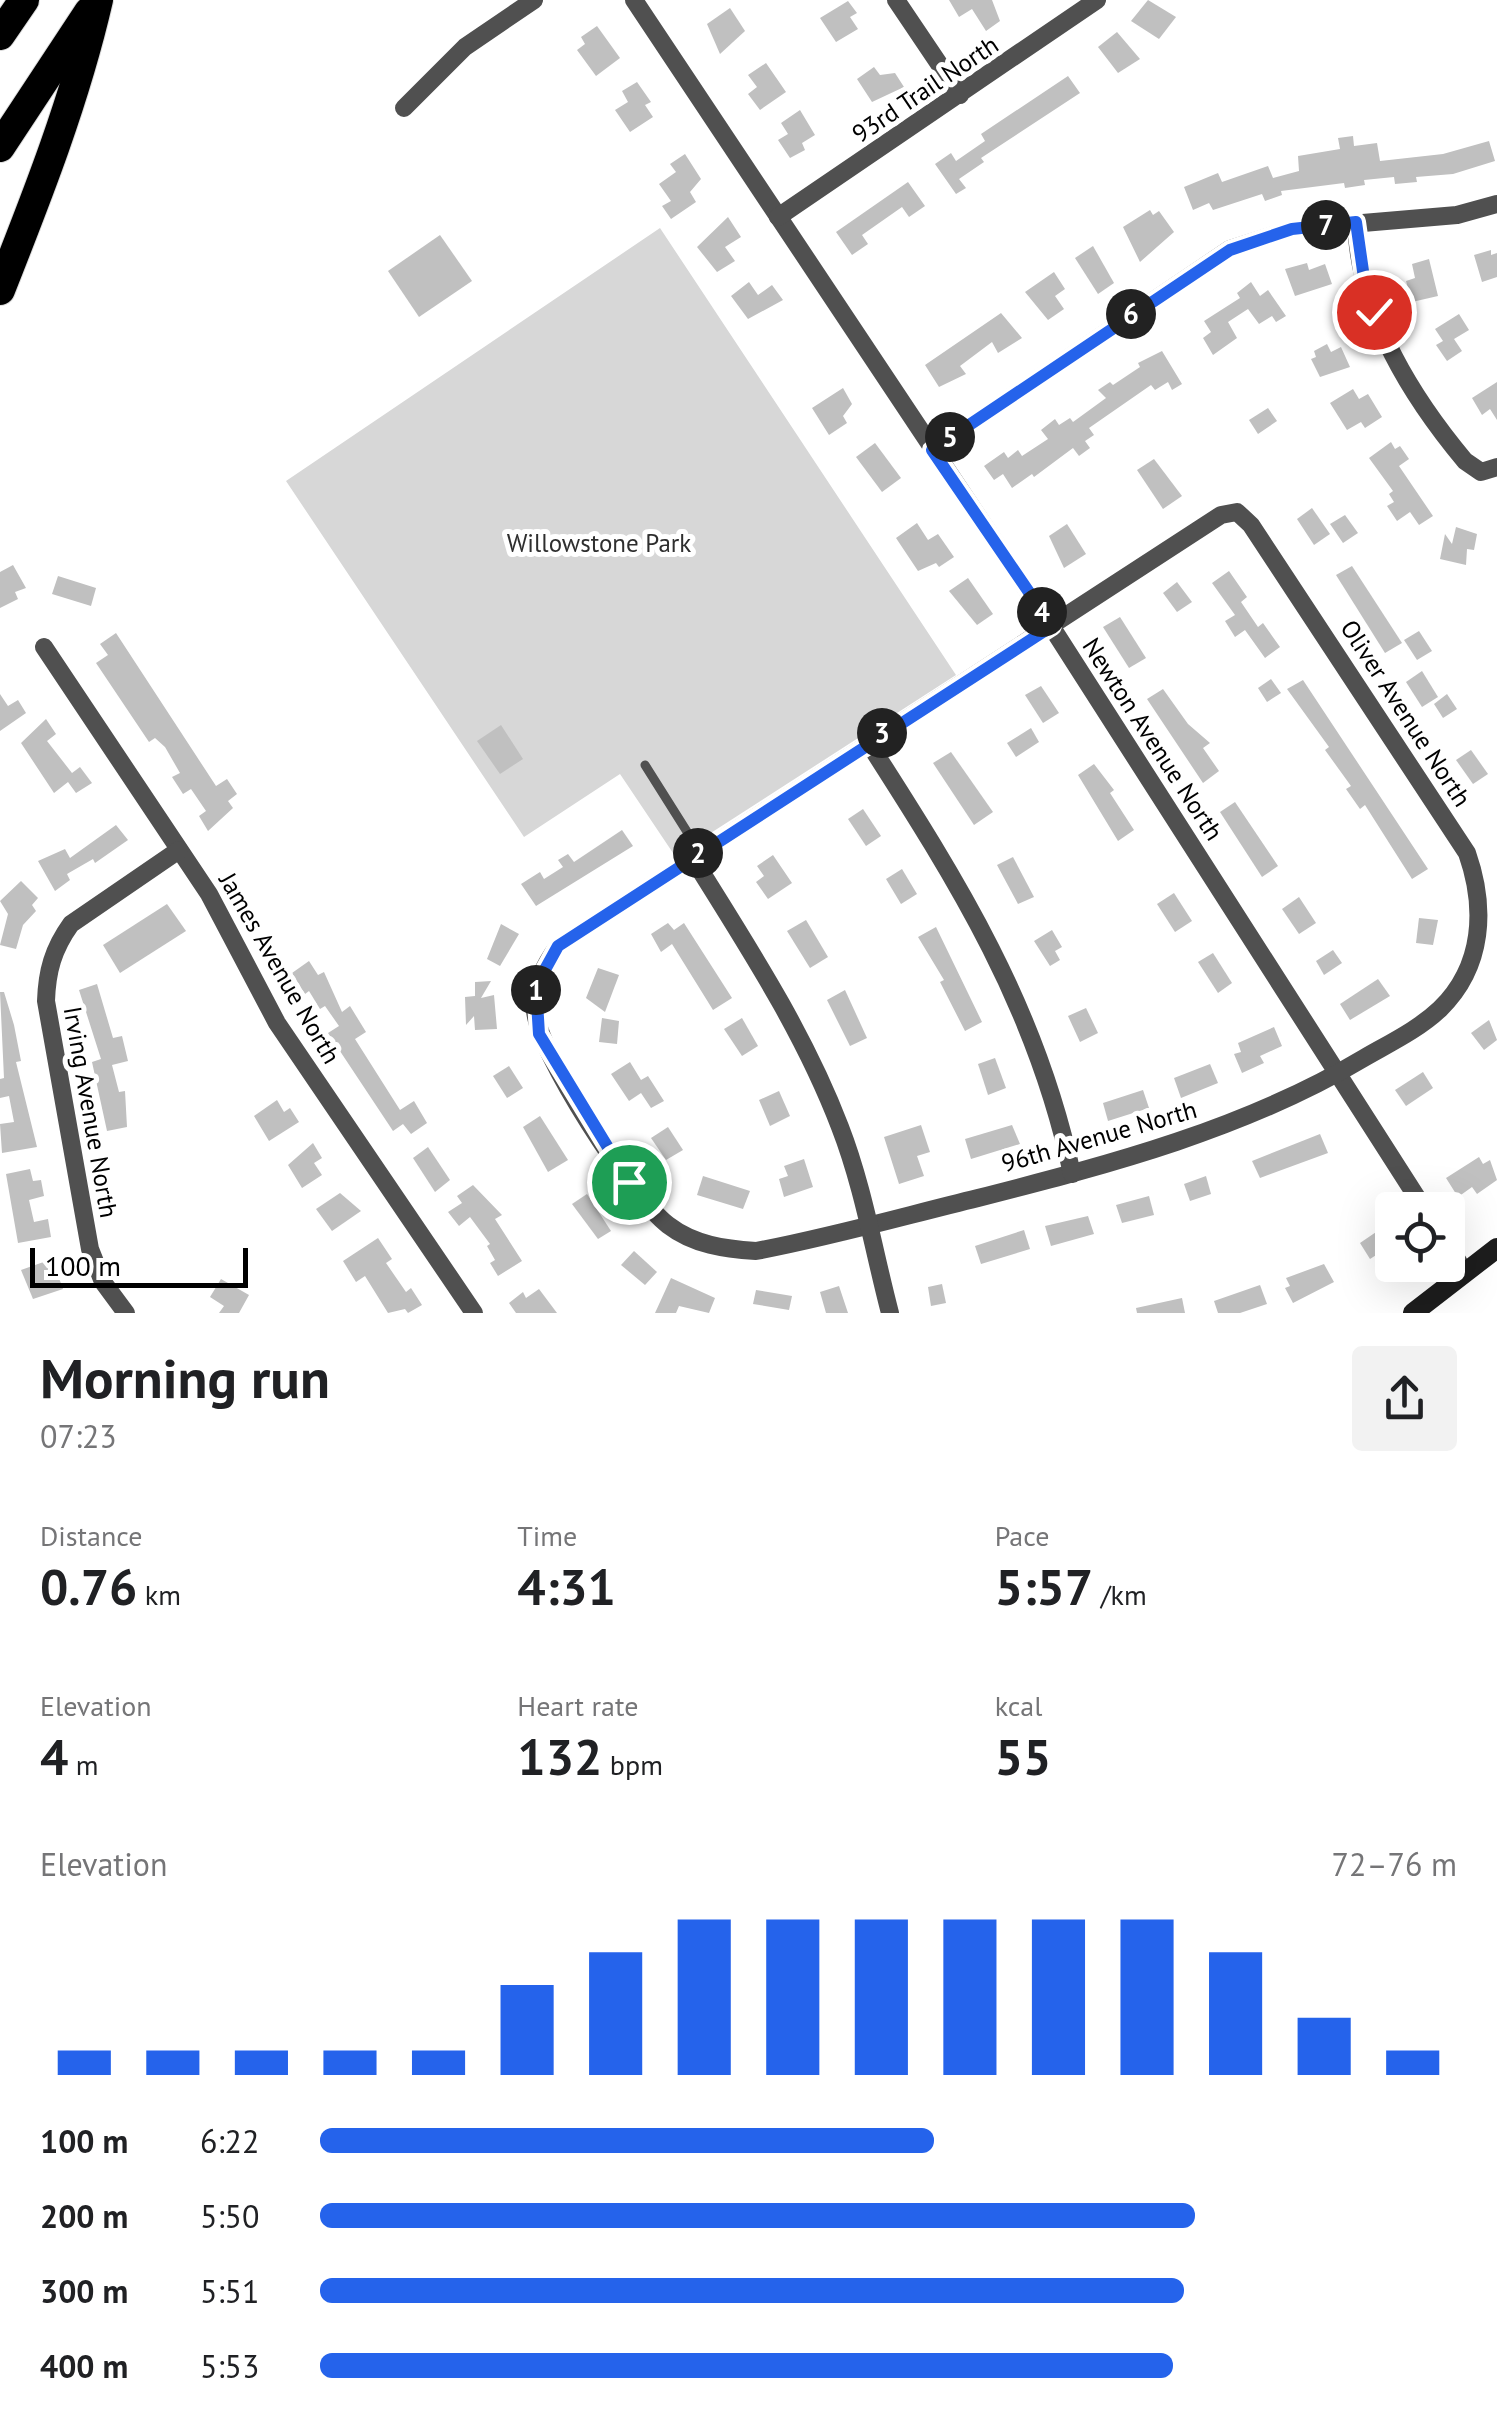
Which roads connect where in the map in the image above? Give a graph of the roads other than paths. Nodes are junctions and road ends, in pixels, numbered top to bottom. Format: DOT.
graph roads {
  1 [pos="24,0"];
  2 [pos="98,0"];
  3 [pos="534,0"];
  4 [pos="634,0"];
  5 [pos="896,0"];
  6 [pos="1097,0"];
  7 [pos="0,36"];
  8 [pos="960,94"];
  9 [pos="404,108"];
  10 [pos="0,147"];
  11 [pos="1497,204"];
  12 [pos="778,218"];
  13 [pos="1356,222"];
  14 [pos="0,290"];
  15 [pos="932,450"];
  16 [pos="1489,470"];
  17 [pos="1238,512"];
  18 [pos="1052,626"];
  19 [pos="44,648"];
  20 [pos="868,742"];
  21 [pos="645,765"];
  22 [pos="178,850"];
  23 [pos="692,857"];
  24 [pos="1338,1074"];
  25 [pos="1072,1174"];
  26 [pos="1413,1192"];
  27 [pos="867,1226"];
  28 [pos="1497,1248"];
  29 [pos="1465,1270"];
  30 [pos="1450,1282"];
  31 [pos="126,1313"];
  32 [pos="474,1313"];
  33 [pos="890,1313"];
  34 [pos="1412,1313"];
  1 -- 7 [label="highway"];
  2 -- 10 [label="highway"];
  2 -- 14 [label="highway"];
  3 -- 9 [label="street"];
  4 -- 12 [label="street, Newton Avenue North"];
  5 -- 8 [label="street"];
  6 -- 8 [label="street, 93rd Trail North"];
  8 -- 12 [label="street, 93rd Trail North"];
  11 -- 13 [label="street"];
  12 -- 15 [label="street, Newton Avenue North"];
  13 -- 15 [label="street"];
  13 -- 16 [label="street"];
  15 -- 18 [label="street, Newton Avenue North"];
  17 -- 18 [label="street, 96th Avenue North"];
  17 -- 24 [label="street, Oliver Avenue North"];
  18 -- 20 [label="street, 96th Avenue North"];
  18 -- 24 [label="street, Newton Avenue North"];
  19 -- 22 [label="street, James Avenue North"];
  20 -- 23 [label="street, 96th Avenue North"];
  20 -- 25 [label="street"];
  21 -- 23 [label="lane"];
  22 -- 31 [label="street, Irving Avenue North"];
  22 -- 32 [label="street, James Avenue North"];
  23 -- 27 [label="street"];
  23 -- 27 [label="street, 96th Avenue North"];
  24 -- 25 [label="street, 96th Avenue North"];
  24 -- 26 [label="street, Newton Avenue North"];
  25 -- 27 [label="street, 96th Avenue North"];
  27 -- 33 [label="street"];
  28 -- 29 [label="street"];
  30 -- 34 [label="street"];
}
